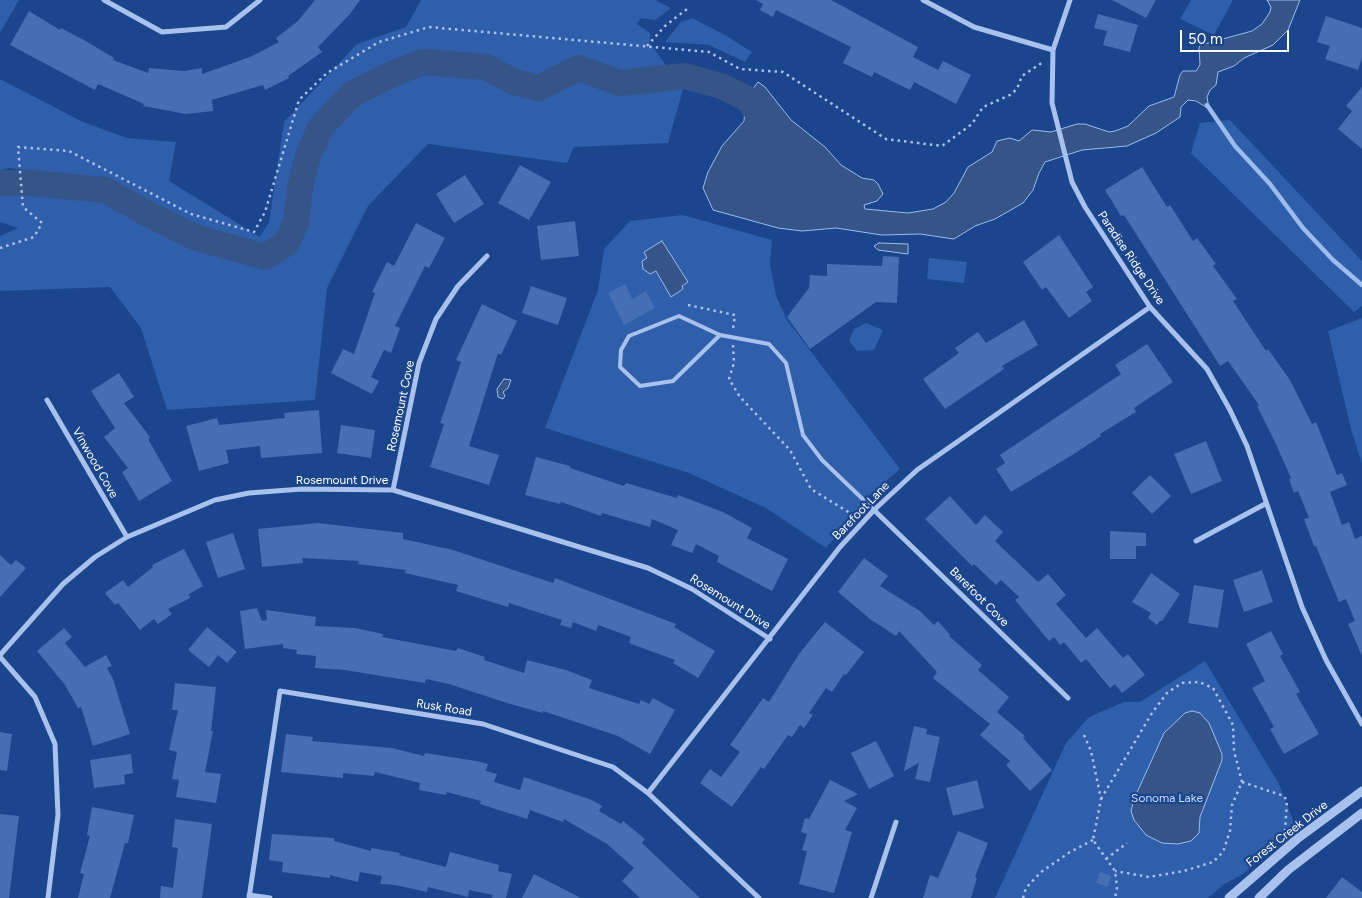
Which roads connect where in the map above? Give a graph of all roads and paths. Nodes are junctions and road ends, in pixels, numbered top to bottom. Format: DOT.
graph roads {
  1 [pos="104,0"];
  2 [pos="260,0"];
  3 [pos="923,0"];
  4 [pos="1070,0"];
  5 [pos="686,9"];
  6 [pos="647,46"];
  7 [pos="1053,53"];
  8 [pos="0,248"];
  9 [pos="487,256"];
  10 [pos="688,305"];
  11 [pos="1150,307"];
  12 [pos="720,335"];
  13 [pos="733,336"];
  14 [pos="47,400"];
  15 [pos="393,490"];
  16 [pos="1265,504"];
  17 [pos="874,510"];
  18 [pos="850,514"];
  19 [pos="127,537"];
  20 [pos="1196,541"];
  21 [pos="770,639"];
  22 [pos="0,656"];
  23 [pos="1068,698"];
  24 [pos="1362,724"];
  25 [pos="1084,735"];
  26 [pos="1242,782"];
  27 [pos="1362,791"];
  28 [pos="648,793"];
  29 [pos="1101,799"];
  30 [pos="1362,813"];
  31 [pos="896,822"];
  32 [pos="1285,831"];
  33 [pos="1093,840"];
  34 [pos="1127,844"];
  35 [pos="1106,859"];
  36 [pos="1115,871"];
  37 [pos="249,897"];
  38 [pos="48,898"];
  39 [pos="270,898"];
  40 [pos="759,898"];
  41 [pos="871,898"];
  42 [pos="1023,898"];
  43 [pos="1115,898"];
  44 [pos="1229,898"];
  45 [pos="1258,898"];
  1 -- 2 [label="street"];
  3 -- 7 [label="street"];
  4 -- 7 [label="street, Paradise Ridge Drive"];
  5 -- 6 [label="path"];
  6 -- 7 [label="path"];
  6 -- 8 [label="path"];
  7 -- 11 [label="street, Paradise Ridge Drive"];
  9 -- 15 [label="street, Rosemount Cove"];
  10 -- 13 [label="path"];
  11 -- 16 [label="street, Paradise Ridge Drive"];
  11 -- 17 [label="street, Barefoot Lane"];
  12 -- 12 [label="lane"];
  12 -- 13 [label="lane"];
  13 -- 17 [label="lane"];
  13 -- 18 [label="path"];
  14 -- 19 [label="street, Vinwood Cove"];
  15 -- 19 [label="street, Rosemount Drive"];
  15 -- 21 [label="street, Rosemount Drive"];
  16 -- 20 [label="street"];
  16 -- 24 [label="street, Paradise Ridge Drive"];
  17 -- 21 [label="street, Barefoot Lane"];
  17 -- 23 [label="street, Barefoot Cove"];
  19 -- 22 [label="street, Rosemount Drive"];
  21 -- 28 [label="street, Barefoot Lane"];
  22 -- 38 [label="street"];
  25 -- 29 [label="path"];
  26 -- 29 [label="path"];
  26 -- 32 [label="path"];
  26 -- 36 [label="path"];
  27 -- 44 [label="street, Forest Creek Drive"];
  28 -- 37 [label="street, Rusk Road"];
  28 -- 40 [label="street, Rusk Road"];
  29 -- 33 [label="path"];
  30 -- 45 [label="street"];
  31 -- 41 [label="street"];
  33 -- 35 [label="path"];
  33 -- 42 [label="path"];
  34 -- 35 [label="path"];
  35 -- 36 [label="path"];
  36 -- 43 [label="path"];
  37 -- 39 [label="street"];
}
